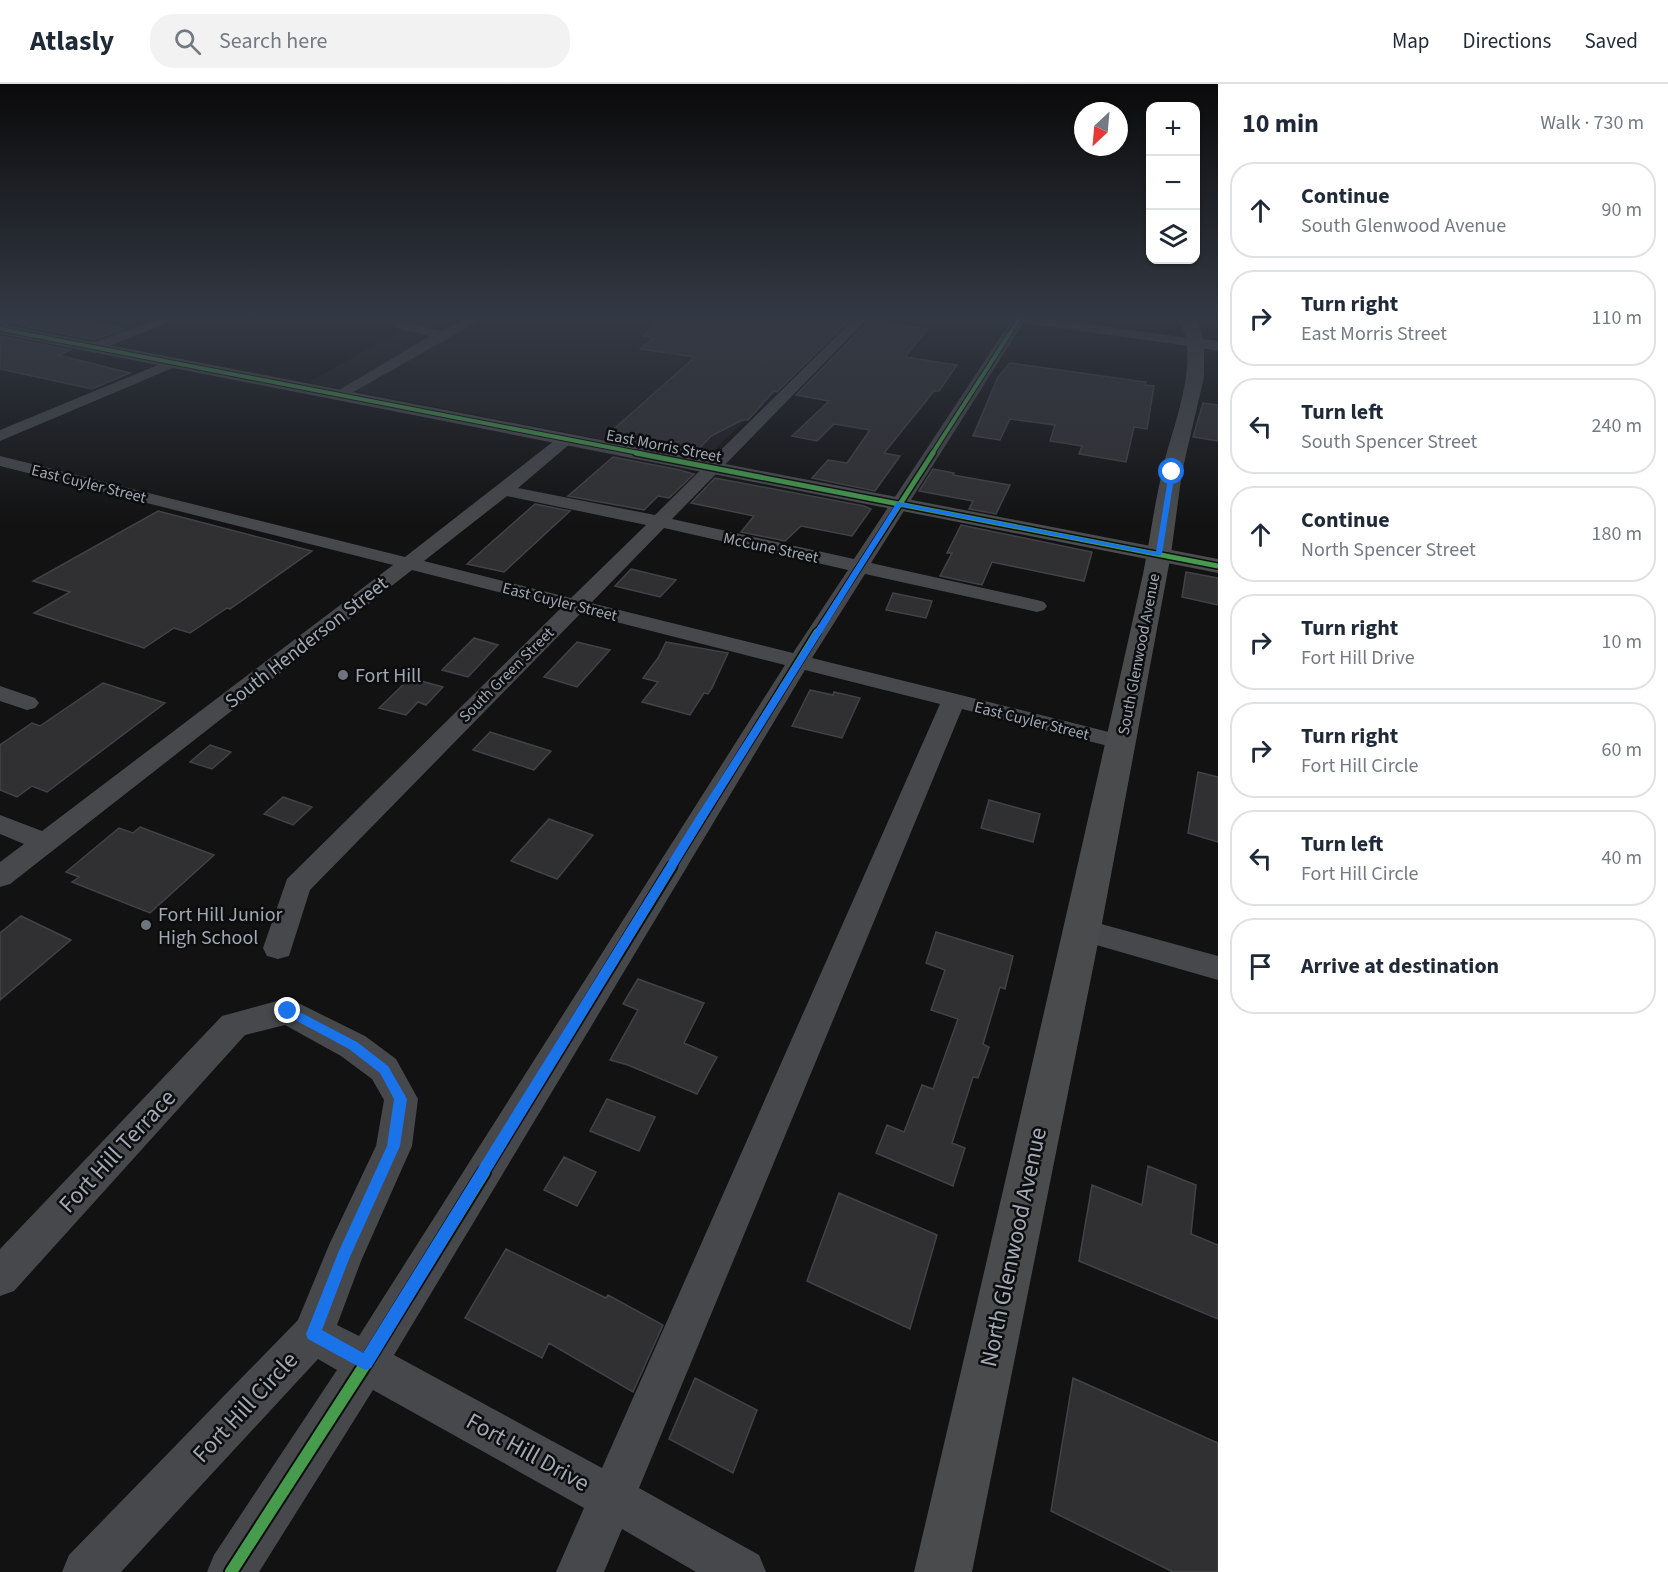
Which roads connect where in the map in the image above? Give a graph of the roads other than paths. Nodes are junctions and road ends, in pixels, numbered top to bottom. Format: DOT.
graph roads {
  1 [pos="119,385"];
  2 [pos="281,385"];
  3 [pos="354,385"];
  4 [pos="795,385"];
  5 [pos="972,385"];
  6 [pos="1193,385"];
  7 [pos="336,396"];
  8 [pos="0,436"];
  9 [pos="565,440"];
  10 [pos="0,461"];
  11 [pos="712,468"];
  12 [pos="504,490"];
  13 [pos="899,504"];
  14 [pos="660,522"];
  15 [pos="1159,554"];
  16 [pos="409,562"];
  17 [pos="859,566"];
  18 [pos="1218,566"];
  19 [pos="575,605"];
  20 [pos="1037,606"];
  21 [pos="798,662"];
  22 [pos="0,693"];
  23 [pos="954,700"];
  24 [pos="27,703"];
  25 [pos="1120,742"];
  26 [pos="0,824"];
  27 [pos="45,842"];
  28 [pos="0,877"];
  29 [pos="1083,926"];
  30 [pos="278,948"];
  31 [pos="1218,969"];
  32 [pos="234,1025"];
  33 [pos="0,1277"];
  34 [pos="313,1334"];
  35 [pos="366,1363"];
  36 [pos="612,1498"];
  37 [pos="86,1572"];
  38 [pos="231,1572"];
  39 [pos="580,1572"];
  40 [pos="742,1572"];
  41 [pos="943,1572"];
  1 -- 8 [label="street"];
  2 -- 7 [label="main road, East Morris Street"];
  3 -- 7 [label="street"];
  4 -- 11 [label="street, South Green Street"];
  5 -- 13 [label="street"];
  6 -- 15 [label="main road, South Glenwood Avenue"];
  7 -- 9 [label="main road, East Morris Street"];
  9 -- 11 [label="main road, East Morris Street"];
  9 -- 12 [label="street, South Henderson Street"];
  10 -- 16 [label="street, East Cuyler Street"];
  11 -- 13 [label="main road, East Morris Street"];
  11 -- 14 [label="street, South Green Street"];
  12 -- 14 [label="street, McCune Street"];
  12 -- 16 [label="street, South Henderson Street"];
  13 -- 15 [label="main road, East Morris Street"];
  13 -- 17 [label="street"];
  14 -- 17 [label="street, McCune Street"];
  14 -- 19 [label="street, South Green Street"];
  15 -- 18 [label="main road, East Morris Street"];
  15 -- 25 [label="main road, South Glenwood Avenue"];
  16 -- 19 [label="street, East Cuyler Street"];
  16 -- 27 [label="street, South Henderson Street"];
  17 -- 20 [label="street, McCune Street"];
  17 -- 21 [label="street"];
  19 -- 21 [label="street, East Cuyler Street"];
  19 -- 30 [label="street, South Green Street"];
  21 -- 23 [label="street, East Cuyler Street"];
  21 -- 35 [label="street"];
  22 -- 24 [label="street"];
  23 -- 25 [label="street, East Cuyler Street"];
  23 -- 36 [label="street"];
  25 -- 29 [label="main road, South Glenwood Avenue"];
  26 -- 27 [label="street"];
  27 -- 28 [label="street, South Henderson Street"];
  29 -- 31 [label="street"];
  29 -- 41 [label="main road, North Glenwood Avenue"];
  32 -- 33 [label="street, Fort Hill Terrace"];
  32 -- 34 [label="street, Fort Hill Circle"];
  34 -- 35 [label="street, Fort Hill Drive"];
  34 -- 37 [label="street, Fort Hill Circle"];
  35 -- 36 [label="street, Fort Hill Drive"];
  35 -- 38 [label="street"];
  36 -- 39 [label="street"];
  36 -- 40 [label="street, Fort Hill Drive"];
}
